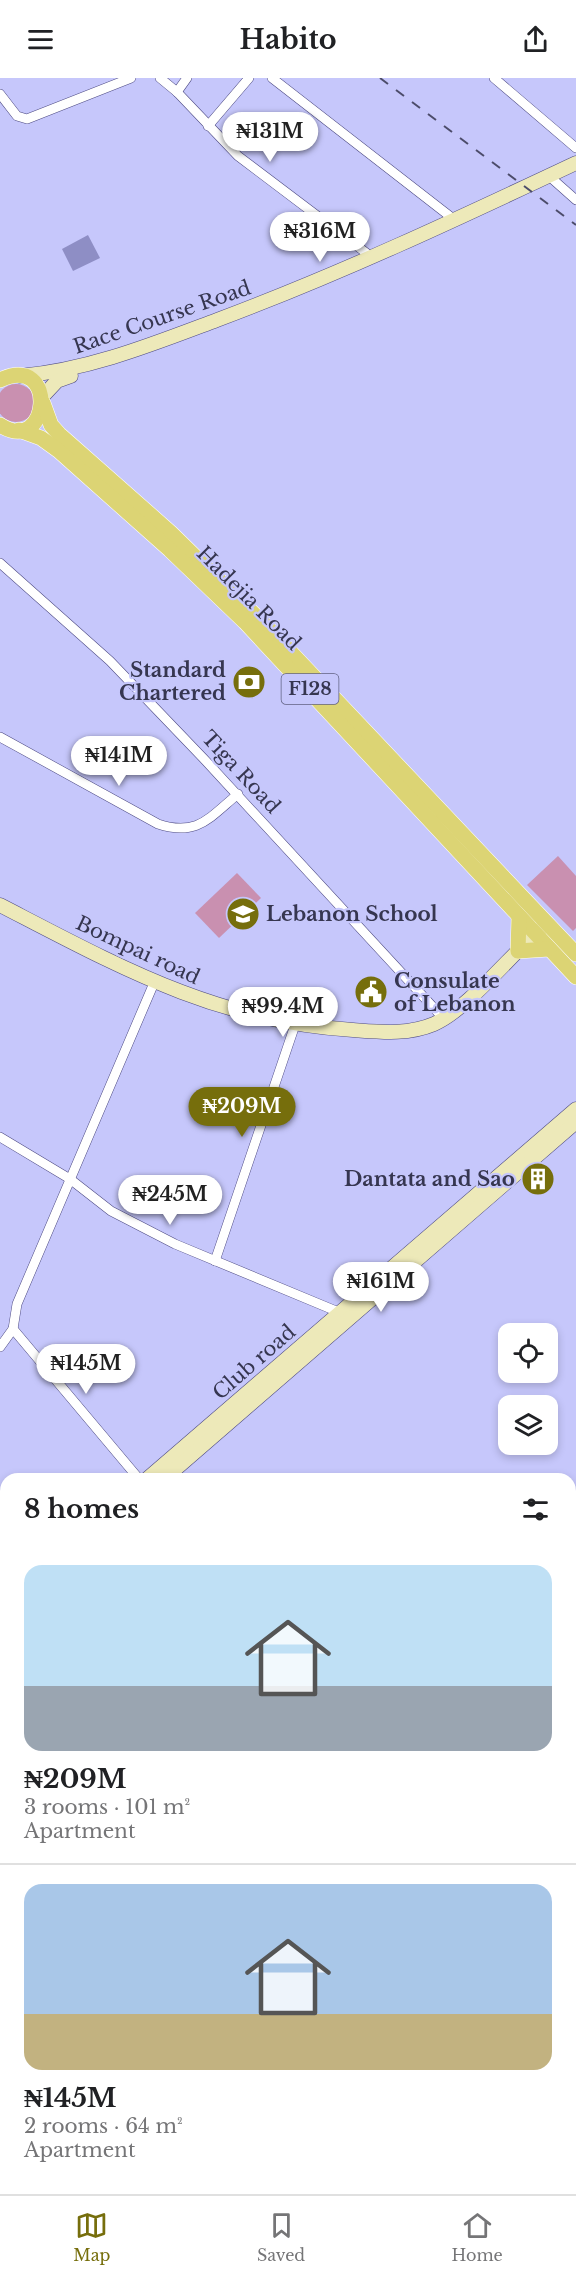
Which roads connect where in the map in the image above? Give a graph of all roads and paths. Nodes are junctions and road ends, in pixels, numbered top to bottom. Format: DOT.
graph roads {
  1 [pos="131,78"];
  2 [pos="160,78"];
  3 [pos="187,78"];
  4 [pos="249,78"];
  5 [pos="272,78"];
  6 [pos="494,78"];
  7 [pos="177,92"];
  8 [pos="0,94"];
  9 [pos="208,126"];
  10 [pos="576,148"];
  11 [pos="576,163"];
  12 [pos="576,171"];
  13 [pos="552,179"];
  14 [pos="576,200"];
  15 [pos="456,221"];
  16 [pos="373,258"];
  17 [pos="0,368"];
  18 [pos="19,376"];
  19 [pos="0,381"];
  20 [pos="42,400"];
  21 [pos="6,428"];
  22 [pos="0,563"];
  23 [pos="0,737"];
  24 [pos="237,794"];
  25 [pos="0,905"];
  26 [pos="519,917"];
  27 [pos="548,924"];
  28 [pos="535,934"];
  29 [pos="549,949"];
  30 [pos="518,951"];
  31 [pos="576,954"];
  32 [pos="576,977"];
  33 [pos="153,983"];
  34 [pos="444,1019"];
  35 [pos="295,1025"];
  36 [pos="576,1109"];
  37 [pos="576,1122"];
  38 [pos="0,1137"];
  39 [pos="509,1173"];
  40 [pos="70,1179"];
  41 [pos="215,1261"];
  42 [pos="341,1313"];
  43 [pos="13,1329"];
  44 [pos="0,1347"];
  45 [pos="146,1473"];
  46 [pos="157,1473"];
  47 [pos="157,1473"];
  1 -- 8 [label="street"];
  2 -- 7 [label="street"];
  3 -- 7 [label="street"];
  4 -- 9 [label="street"];
  5 -- 15 [label="street"];
  6 -- 10 [label="street"];
  7 -- 9 [label="street"];
  9 -- 16 [label="street"];
  11 -- 13 [label="street, Race Course Road"];
  12 -- 13 [label="street, Race Course Road"];
  13 -- 14 [label="street"];
  13 -- 15 [label="street, Race Course Road"];
  13 -- 20 [label="street, Race Course Road"];
  15 -- 16 [label="street, Race Course Road"];
  16 -- 18 [label="street, Race Course Road"];
  17 -- 18 [label="main road, F128"];
  18 -- 19 [label="main road"];
  18 -- 20 [label="main road, F128"];
  20 -- 21 [label="main road"];
  20 -- 27 [label="main road, Hadejia Road / F128"];
  21 -- 26 [label="main road, Hadejia Road / F128"];
  22 -- 24 [label="street, Tiga Road"];
  23 -- 24 [label="street"];
  24 -- 34 [label="street, Tiga Road"];
  25 -- 33 [label="street, Bompai road"];
  26 -- 28 [label="main road, Hadejia Road / F128"];
  26 -- 30 [label="main road"];
  27 -- 28 [label="street, Bompai road"];
  27 -- 31 [label="main road, Hadejia Road / F128"];
  28 -- 29 [label="main road, Hadejia Road / F128"];
  28 -- 30 [label="street, Bompai road"];
  29 -- 30 [label="main road"];
  29 -- 32 [label="main road, Hadejia Road / F128"];
  30 -- 34 [label="street, Bompai road"];
  33 -- 35 [label="street, Bompai road"];
  33 -- 40 [label="street"];
  34 -- 35 [label="street, Bompai road"];
  35 -- 41 [label="street"];
  36 -- 39 [label="street, Club road"];
  37 -- 39 [label="street"];
  38 -- 40 [label="street"];
  39 -- 42 [label="street, Club road"];
  39 -- 46 [label="street"];
  40 -- 41 [label="street"];
  40 -- 43 [label="street"];
  41 -- 42 [label="street"];
  42 -- 47 [label="street, Club road"];
  43 -- 44 [label="street"];
  43 -- 45 [label="street"];
}
